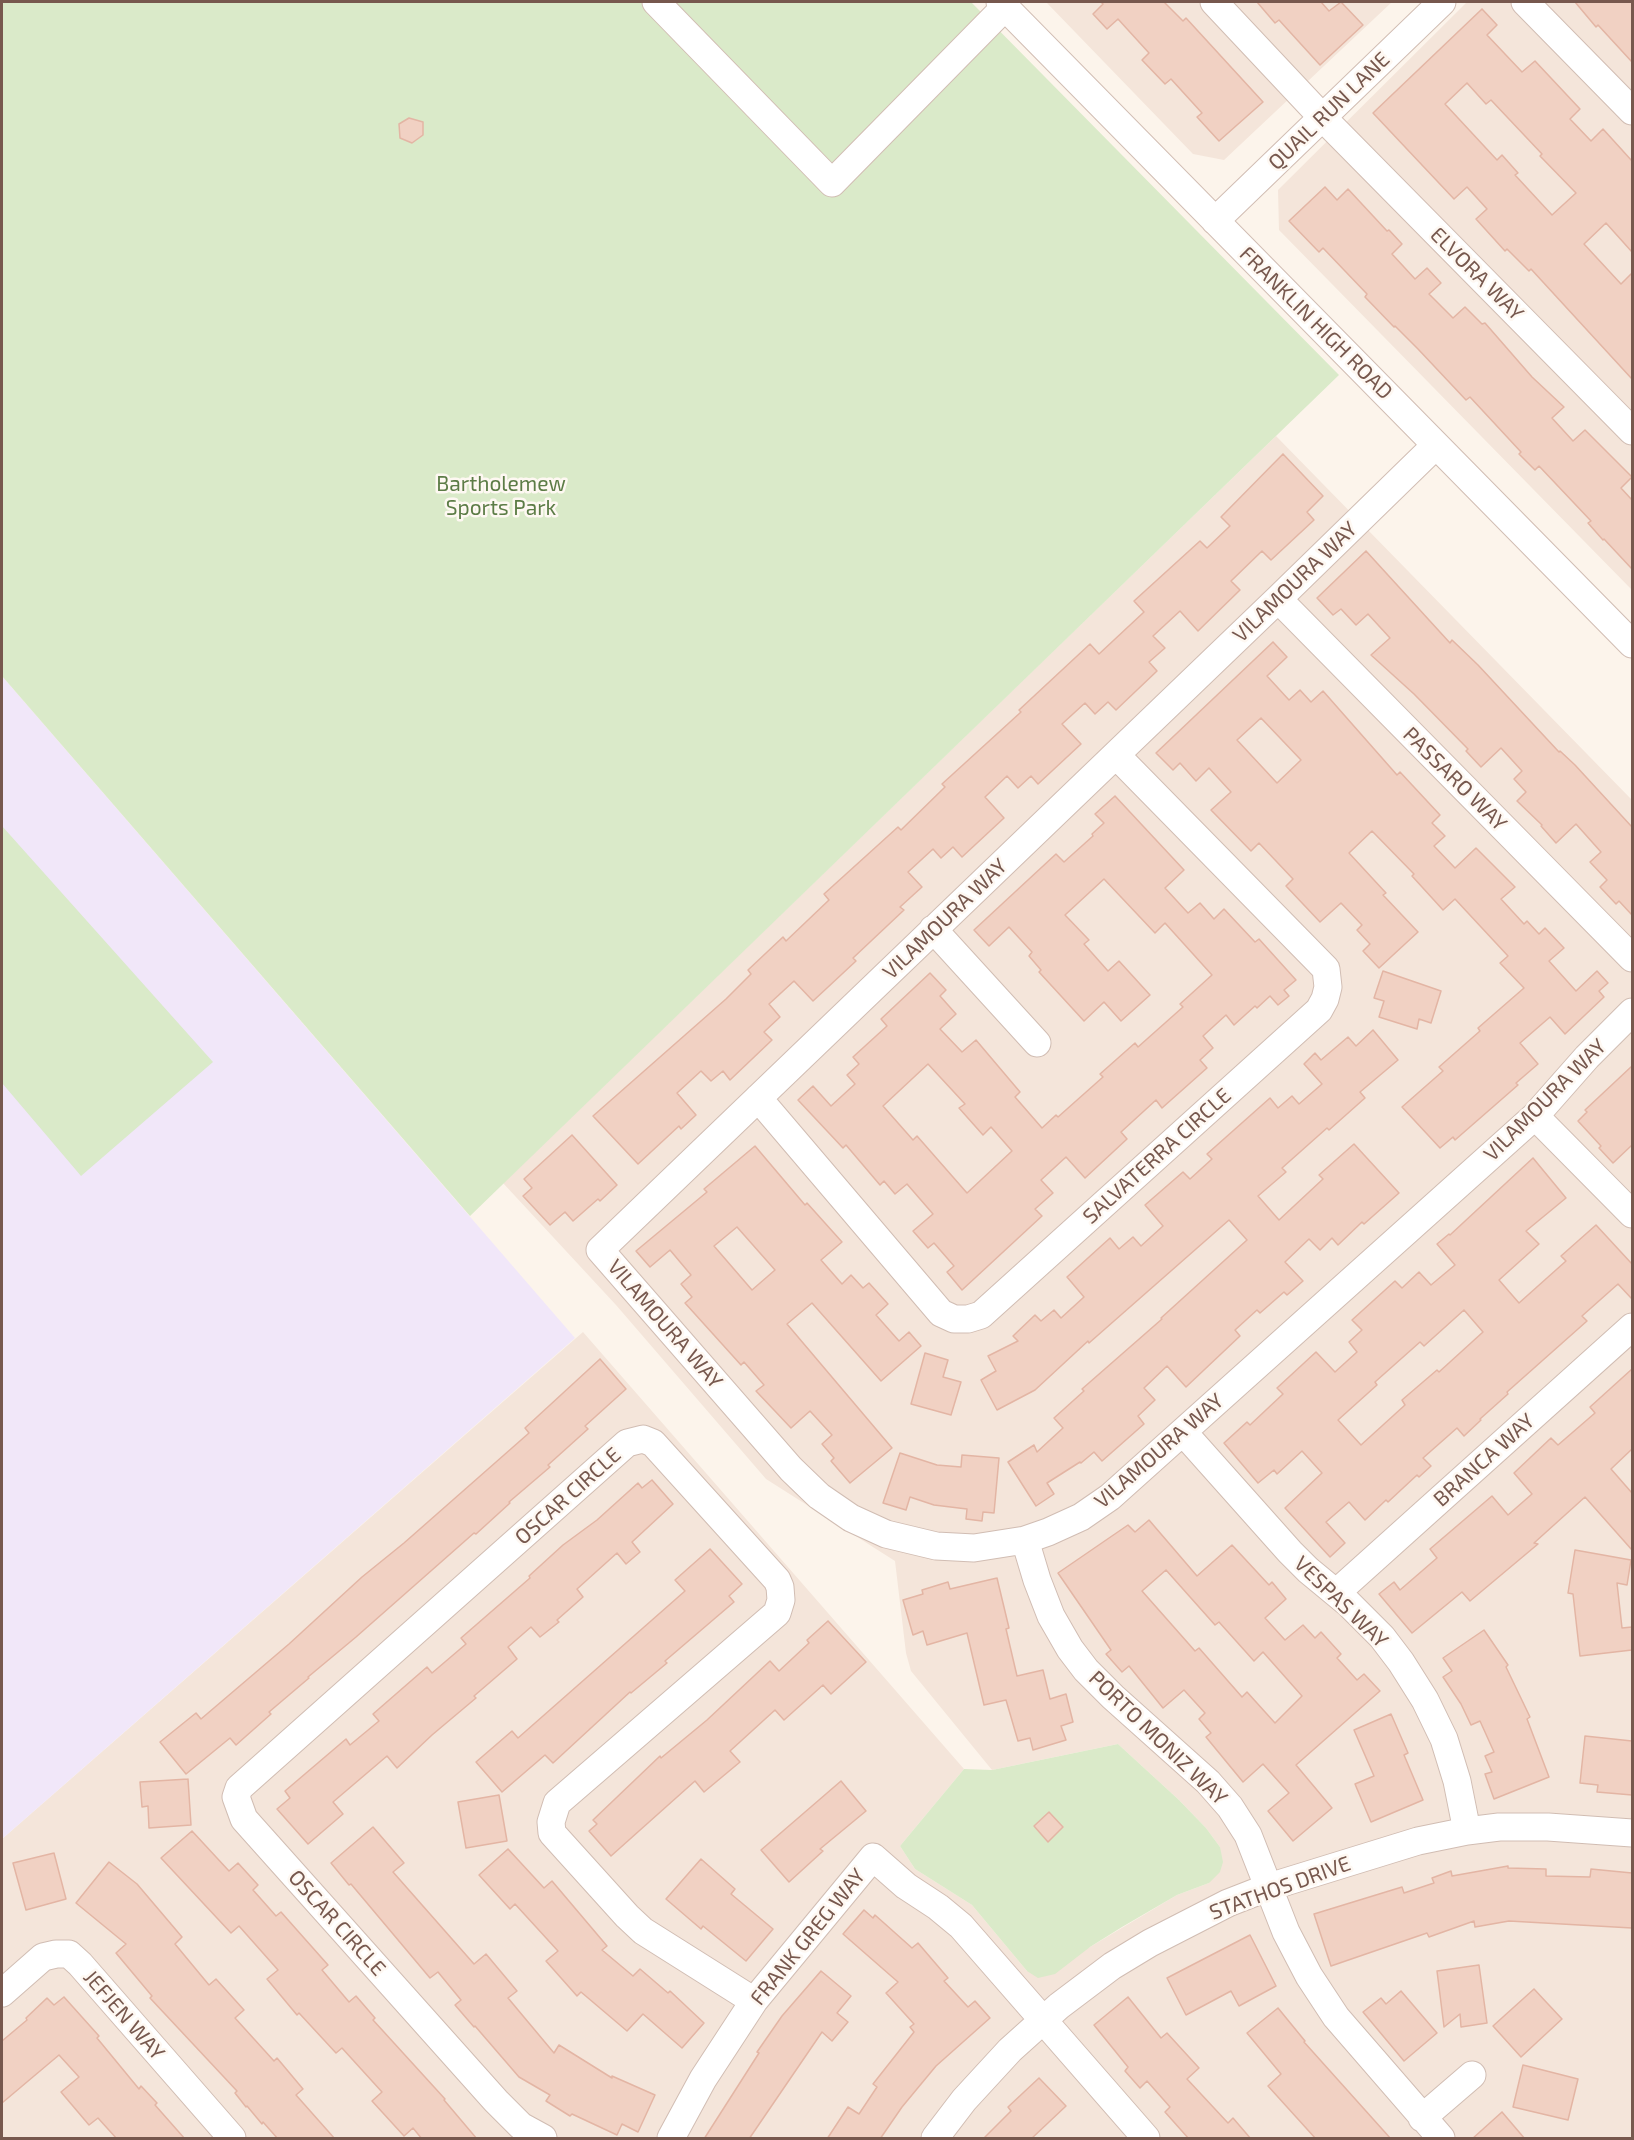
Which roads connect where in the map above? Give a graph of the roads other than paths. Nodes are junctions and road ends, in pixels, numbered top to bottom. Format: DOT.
graph roads {
  1 [pos="656,2"];
  2 [pos="1214,2"];
  3 [pos="1442,2"];
  4 [pos="1525,2"];
  5 [pos="1002,4"];
  6 [pos="1632,111"];
  7 [pos="1322,117"];
  8 [pos="1215,221"];
  9 [pos="1632,431"];
  10 [pos="1436,445"];
  11 [pos="1278,599"];
  12 [pos="1632,644"];
  13 [pos="1116,755"];
  14 [pos="933,929"];
  15 [pos="1632,958"];
  16 [pos="1632,1012"];
  17 [pos="1037,1043"];
  18 [pos="758,1098"];
  19 [pos="1535,1116"];
  20 [pos="1632,1214"];
  21 [pos="1632,1327"];
  22 [pos="1183,1432"];
  23 [pos="1025,1540"];
  24 [pos="1336,1593"];
  25 [pos="1467,1831"];
  26 [pos="1632,1833"];
  27 [pos="1269,1887"];
  28 [pos="2,1993"];
  29 [pos="754,2001"];
  30 [pos="1043,2020"];
  31 [pos="1472,2075"];
  32 [pos="1422,2118"];
  33 [pos="232,2139"];
  34 [pos="543,2139"];
  35 [pos="671,2139"];
  36 [pos="935,2139"];
  37 [pos="1146,2139"];
  38 [pos="1441,2139"];
  1 -- 5 [label="street"];
  2 -- 7 [label="street, ELVORA WAY"];
  3 -- 7 [label="street, QUAIL RUN LANE"];
  4 -- 6 [label="street"];
  5 -- 8 [label="street, FRANKLIN HIGH ROAD"];
  7 -- 8 [label="street, QUAIL RUN LANE"];
  7 -- 9 [label="street, ELVORA WAY"];
  8 -- 10 [label="street, FRANKLIN HIGH ROAD"];
  10 -- 11 [label="street, VILAMOURA WAY"];
  10 -- 12 [label="street, FRANKLIN HIGH ROAD"];
  11 -- 13 [label="street, VILAMOURA WAY"];
  11 -- 15 [label="street, PASSARO WAY"];
  13 -- 14 [label="street, VILAMOURA WAY"];
  13 -- 18 [label="street, SALVATERRA CIRCLE"];
  14 -- 17 [label="street"];
  14 -- 18 [label="street, VILAMOURA WAY"];
  16 -- 19 [label="street, VILAMOURA WAY"];
  18 -- 23 [label="street, VILAMOURA WAY"];
  19 -- 20 [label="street"];
  19 -- 22 [label="street, VILAMOURA WAY"];
  21 -- 24 [label="street, BRANCA WAY"];
  22 -- 23 [label="street, VILAMOURA WAY"];
  22 -- 24 [label="street, VESPAS WAY"];
  23 -- 27 [label="street, PORTO MONIZ WAY"];
  24 -- 25 [label="street, VESPAS WAY"];
  25 -- 26 [label="street, STATHOS DRIVE"];
  25 -- 27 [label="street, STATHOS DRIVE"];
  27 -- 30 [label="street, STATHOS DRIVE"];
  27 -- 32 [label="street, PORTO MONIZ WAY"];
  28 -- 33 [label="street, JEFJEN WAY"];
  29 -- 30 [label="street, FRANK GREG WAY"];
  29 -- 34 [label="street, OSCAR CIRCLE"];
  29 -- 35 [label="street, FRANK GREG WAY"];
  30 -- 36 [label="street, STATHOS DRIVE"];
  30 -- 37 [label="street, FRANK GREG WAY"];
  31 -- 32 [label="street"];
  32 -- 38 [label="street, PORTO MONIZ WAY"];
}
